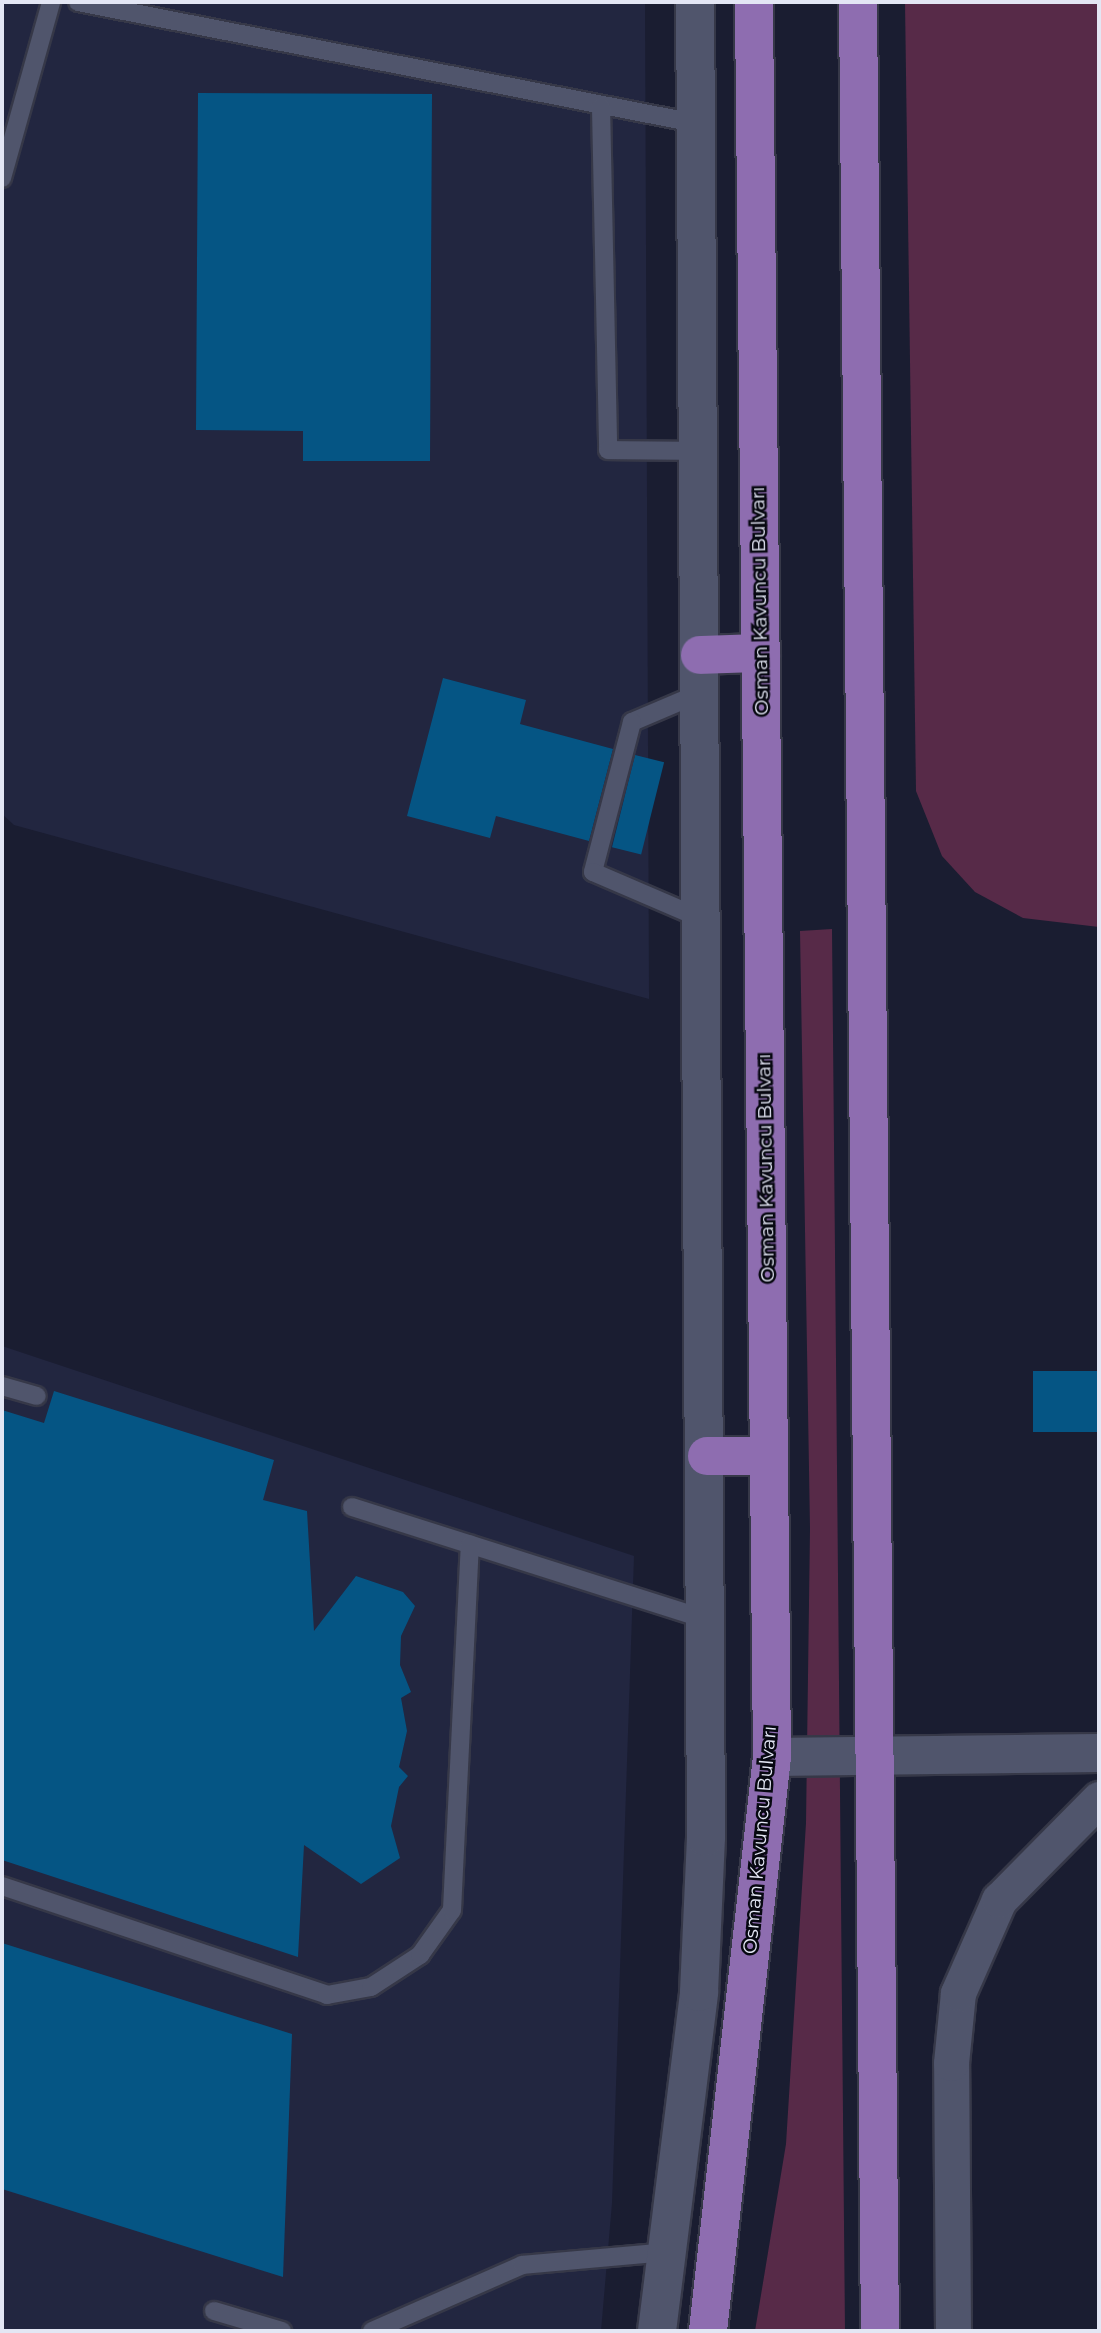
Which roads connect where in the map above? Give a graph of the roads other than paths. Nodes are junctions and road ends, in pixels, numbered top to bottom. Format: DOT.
graph roads {
  1 [pos="51,2"];
  2 [pos="78,2"];
  3 [pos="695,2"];
  4 [pos="754,2"];
  5 [pos="858,2"];
  6 [pos="601,107"];
  7 [pos="695,123"];
  8 [pos="2,178"];
  9 [pos="699,451"];
  10 [pos="761,653"];
  11 [pos="700,655"];
  12 [pos="700,693"];
  13 [pos="702,919"];
  14 [pos="2,1387"];
  15 [pos="37,1396"];
  16 [pos="769,1456"];
  17 [pos="707,1457"];
  18 [pos="352,1507"];
  19 [pos="470,1544"];
  20 [pos="708,1620"];
  21 [pos="1099,1753"];
  22 [pos="875,1754"];
  23 [pos="772,1757"];
  24 [pos="1099,1800"];
  25 [pos="2,1886"];
  26 [pos="668,2252"];
  27 [pos="215,2311"];
  28 [pos="282,2331"];
  29 [pos="372,2331"];
  30 [pos="657,2331"];
  31 [pos="708,2331"];
  32 [pos="880,2331"];
  33 [pos="953,2331"];
  1 -- 8 [label="lane"];
  2 -- 6 [label="lane"];
  3 -- 7 [label="street"];
  4 -- 10 [label="highway, Osman Kavuncu Bulvarı"];
  5 -- 22 [label="highway"];
  6 -- 7 [label="lane"];
  6 -- 9 [label="lane"];
  7 -- 9 [label="street"];
  9 -- 11 [label="street"];
  10 -- 11 [label="highway"];
  10 -- 16 [label="highway, Osman Kavuncu Bulvarı"];
  11 -- 12 [label="street"];
  12 -- 13 [label="street"];
  12 -- 13 [label="lane"];
  13 -- 17 [label="street"];
  14 -- 15 [label="lane"];
  16 -- 17 [label="highway"];
  16 -- 23 [label="highway, Osman Kavuncu Bulvarı"];
  17 -- 20 [label="street"];
  18 -- 19 [label="lane"];
  19 -- 20 [label="lane"];
  19 -- 25 [label="lane"];
  20 -- 26 [label="street"];
  21 -- 22 [label="street"];
  22 -- 23 [label="street"];
  22 -- 32 [label="highway"];
  23 -- 31 [label="highway, Osman Kavuncu Bulvarı"];
  24 -- 33 [label="street"];
  26 -- 29 [label="lane"];
  26 -- 30 [label="street"];
  27 -- 28 [label="lane"];
}
